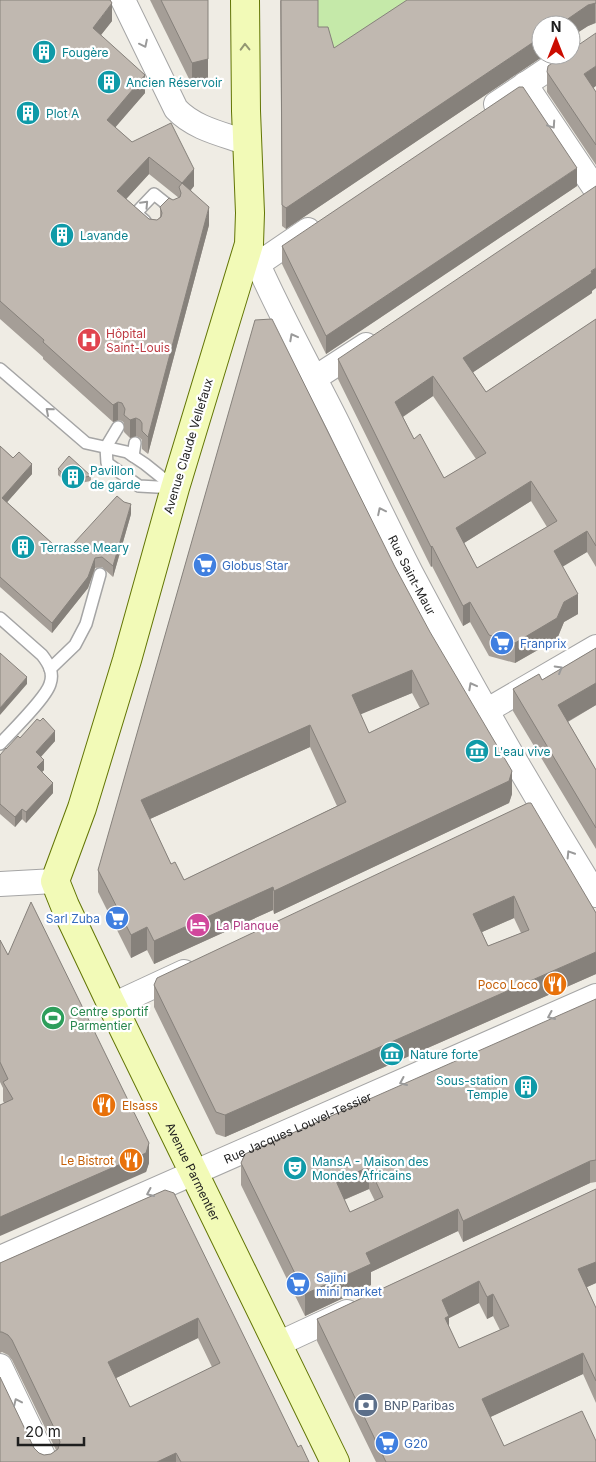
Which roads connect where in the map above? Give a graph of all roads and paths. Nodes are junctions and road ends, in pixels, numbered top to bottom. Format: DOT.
graph roads {
  1 [pos="123,0"];
  2 [pos="245,0"];
  3 [pos="554,65"];
  4 [pos="525,84"];
  5 [pos="477,117"];
  6 [pos="248,143"];
  7 [pos="591,194"];
  8 [pos="174,210"];
  9 [pos="324,220"];
  10 [pos="155,230"];
  11 [pos="253,254"];
  12 [pos="384,332"];
  13 [pos="0,370"];
  14 [pos="315,378"];
  15 [pos="118,427"];
  16 [pos="135,443"];
  17 [pos="106,447"];
  18 [pos="133,456"];
  19 [pos="175,488"];
  20 [pos="100,574"];
  21 [pos="0,618"];
  22 [pos="596,647"];
  23 [pos="50,669"];
  24 [pos="486,711"];
  25 [pos="0,744"];
  26 [pos="55,881"];
  27 [pos="0,884"];
  28 [pos="596,895"];
  29 [pos="199,965"];
  30 [pos="596,996"];
  31 [pos="112,1005"];
  32 [pos="195,1174"];
  33 [pos="0,1258"];
  34 [pos="362,1305"];
  35 [pos="278,1344"];
  36 [pos="0,1366"];
  37 [pos="46,1462"];
  38 [pos="335,1462"];
  1 -- 6 [label="street, one-way"];
  6 -- 2 [label="street, Avenue Claude Vellefaux, one-way"];
  3 -- 4 [label="street"];
  4 -- 5 [label="street"];
  4 -- 7 [label="street, one-way"];
  6 -- 11 [label="street, Avenue Claude Vellefaux"];
  10 -- 8 [label="lane, one-way"];
  9 -- 11 [label="street"];
  14 -- 11 [label="street, Rue Saint-Maur, one-way"];
  11 -- 19 [label="street, Avenue Claude Vellefaux"];
  12 -- 14 [label="street"];
  17 -- 13 [label="lane, one-way"];
  24 -- 14 [label="street, Rue Saint-Maur, one-way"];
  15 -- 17 [label="lane"];
  16 -- 18 [label="lane"];
  17 -- 18 [label="lane"];
  17 -- 19 [label="lane"];
  18 -- 19 [label="lane"];
  19 -- 26 [label="street, Avenue Claude Vellefaux"];
  20 -- 23 [label="lane"];
  21 -- 23 [label="lane"];
  24 -- 22 [label="street, one-way"];
  23 -- 25 [label="lane"];
  28 -- 24 [label="street, Rue Saint-Maur, one-way"];
  26 -- 27 [label="street"];
  26 -- 31 [label="street, Avenue Parmentier"];
  29 -- 31 [label="street"];
  30 -- 32 [label="street, Rue Jacques Louvel-Tessier, one-way"];
  31 -- 32 [label="street, Avenue Parmentier"];
  32 -- 33 [label="street, Rue Jacques Louvel-Tessier, one-way"];
  32 -- 35 [label="street, Avenue Parmentier"];
  34 -- 35 [label="street"];
  35 -- 38 [label="street, Avenue Parmentier"];
  37 -- 36 [label="street, one-way"];
}
